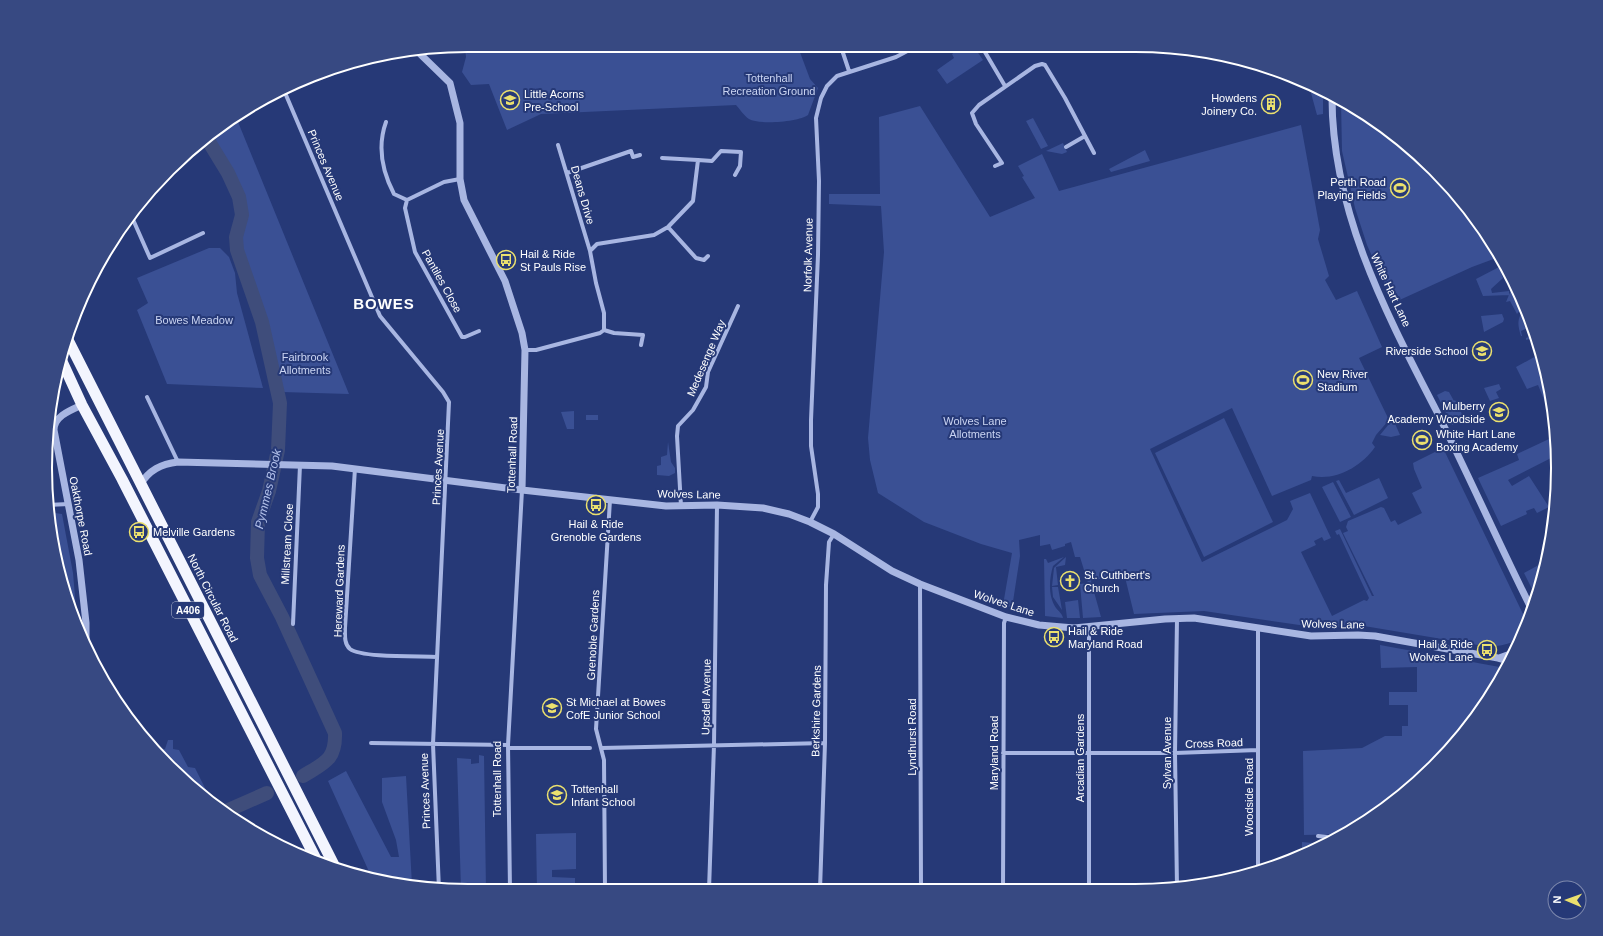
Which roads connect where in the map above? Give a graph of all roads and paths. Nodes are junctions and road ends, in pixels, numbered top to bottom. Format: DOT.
graph roads {
  1 [pos="843,52"];
  2 [pos="906,52"];
  3 [pos="985,52"];
  4 [pos="425,55"];
  5 [pos="849,71"];
  6 [pos="1006,86"];
  7 [pos="286,94"];
  8 [pos="1332,102"];
  9 [pos="386,122"];
  10 [pos="1085,136"];
  11 [pos="558,145"];
  12 [pos="1066,147"];
  13 [pos="1094,154"];
  14 [pos="640,155"];
  15 [pos="662,158"];
  16 [pos="698,160"];
  17 [pos="996,166"];
  18 [pos="567,173"];
  19 [pos="735,175"];
  20 [pos="460,179"];
  21 [pos="399,198"];
  22 [pos="407,200"];
  23 [pos="405,208"];
  24 [pos="134,221"];
  25 [pos="668,226"];
  26 [pos="203,233"];
  27 [pos="590,250"];
  28 [pos="708,256"];
  29 [pos="738,306"];
  30 [pos="604,330"];
  31 [pos="479,331"];
  32 [pos="71,345"];
  33 [pos="641,345"];
  34 [pos="525,350"];
  35 [pos="64,367"];
  36 [pos="147,397"];
  37 [pos="82,405"];
  38 [pos="55,423"];
  39 [pos="54,428"];
  40 [pos="178,462"];
  41 [pos="300,465"];
  42 [pos="355,468"];
  43 [pos="446,480"];
  44 [pos="143,481"];
  45 [pos="522,490"];
  46 [pos="610,500"];
  47 [pos="69,504"];
  48 [pos="54,505"];
  49 [pos="717,505"];
  50 [pos="681,507"];
  51 [pos="810,522"];
  52 [pos="834,534"];
  53 [pos="920,584"];
  54 [pos="1529,603"];
  55 [pos="1006,617"];
  56 [pos="1177,619"];
  57 [pos="293,624"];
  58 [pos="1089,627"];
  59 [pos="1258,628"];
  60 [pos="86,632"];
  61 [pos="1506,655"];
  62 [pos="437,657"];
  63 [pos="1498,658"];
  64 [pos="1504,660"];
  65 [pos="371,743"];
  66 [pos="825,743"];
  67 [pos="432,744"];
  68 [pos="714,745"];
  69 [pos="508,747"];
  70 [pos="590,748"];
  71 [pos="602,748"];
  72 [pos="1258,750"];
  73 [pos="1003,753"];
  74 [pos="1089,753"];
  75 [pos="1175,753"];
  76 [pos="1318,836"];
  77 [pos="1326,837"];
  78 [pos="315,854"];
  79 [pos="332,861"];
  80 [pos="1258,865"];
  81 [pos="1177,881"];
  82 [pos="439,883"];
  83 [pos="510,884"];
  84 [pos="605,884"];
  85 [pos="710,884"];
  86 [pos="820,884"];
  87 [pos="921,884"];
  88 [pos="1003,884"];
  89 [pos="1089,884"];
  1 -- 5 [label="street"];
  2 -- 5 [label="street, Norfolk Avenue"];
  3 -- 6 [label="street"];
  4 -- 20 [label="street, Tottenhall Road"];
  5 -- 51 [label="street, Norfolk Avenue"];
  6 -- 10 [label="street"];
  6 -- 17 [label="street"];
  7 -- 43 [label="street, Princes Avenue"];
  8 -- 54 [label="street, White Hart Lane"];
  9 -- 21 [label="street"];
  10 -- 12 [label="street"];
  10 -- 13 [label="street"];
  11 -- 18 [label="street, Deans Drive"];
  14 -- 18 [label="street"];
  15 -- 16 [label="street"];
  16 -- 19 [label="street"];
  16 -- 25 [label="street"];
  18 -- 27 [label="street, Deans Drive"];
  20 -- 22 [label="street"];
  20 -- 34 [label="street, Tottenhall Road"];
  21 -- 22 [label="street"];
  21 -- 23 [label="street"];
  22 -- 23 [label="street, Pantiles Close"];
  23 -- 31 [label="street, Pantiles Close"];
  24 -- 26 [label="street"];
  25 -- 27 [label="street"];
  25 -- 28 [label="street"];
  27 -- 30 [label="street, Deans Drive"];
  29 -- 50 [label="street, Medesenge Way"];
  30 -- 33 [label="street"];
  30 -- 34 [label="street"];
  32 -- 44 [label="highway, North Circular Road / A406"];
  34 -- 45 [label="street, Tottenhall Road"];
  35 -- 37 [label="highway, A406"];
  36 -- 40 [label="street"];
  37 -- 38 [label="street, Oakthorpe Road"];
  37 -- 78 [label="highway, A406"];
  39 -- 47 [label="street, Oakthorpe Road"];
  40 -- 41 [label="street"];
  40 -- 44 [label="street"];
  41 -- 42 [label="street"];
  41 -- 57 [label="street, Millstream Close"];
  42 -- 43 [label="street"];
  42 -- 62 [label="street, Hereward Gardens"];
  43 -- 45 [label="street"];
  43 -- 62 [label="street, Princes Avenue"];
  44 -- 79 [label="highway, North Circular Road / A406"];
  45 -- 46 [label="street, Wolves Lane"];
  45 -- 69 [label="street, Tottenhall Road"];
  46 -- 50 [label="street, Wolves Lane"];
  46 -- 71 [label="street, Grenoble Gardens"];
  47 -- 48 [label="street"];
  47 -- 60 [label="street, Oakthorpe Road"];
  49 -- 50 [label="street, Wolves Lane"];
  49 -- 51 [label="street, Wolves Lane"];
  49 -- 68 [label="street, Upsdell Avenue"];
  51 -- 52 [label="street, Wolves Lane"];
  52 -- 53 [label="street, Wolves Lane"];
  52 -- 66 [label="street, Berkshire Gardens"];
  53 -- 55 [label="street, Wolves Lane"];
  53 -- 87 [label="street, Lyndhurst Road"];
  55 -- 58 [label="street, Wolves Lane"];
  55 -- 73 [label="street, Maryland Road"];
  56 -- 58 [label="street, Wolves Lane"];
  56 -- 59 [label="street, Wolves Lane"];
  56 -- 75 [label="street, Sylvan Avenue"];
  58 -- 74 [label="street, Arcadian Gardens"];
  59 -- 63 [label="street, Wolves Lane"];
  59 -- 72 [label="street, Woodside Road"];
  61 -- 63 [label="street, Wolves Lane"];
  62 -- 67 [label="street, Princes Avenue"];
  63 -- 64 [label="street, Wolves Lane"];
  65 -- 67 [label="street"];
  66 -- 68 [label="street"];
  66 -- 86 [label="street, Berkshire Gardens"];
  67 -- 69 [label="street"];
  67 -- 82 [label="street, Princes Avenue"];
  68 -- 71 [label="street"];
  68 -- 85 [label="street, Upsdell Avenue"];
  69 -- 70 [label="street"];
  69 -- 83 [label="street, Tottenhall Road"];
  71 -- 84 [label="street, Grenoble Gardens"];
  72 -- 75 [label="street, Cross Road"];
  72 -- 80 [label="street, Woodside Road"];
  73 -- 74 [label="street, Cross Road"];
  73 -- 88 [label="street, Maryland Road"];
  74 -- 75 [label="street, Cross Road"];
  74 -- 89 [label="street, Arcadian Gardens"];
  75 -- 81 [label="street, Sylvan Avenue"];
  76 -- 77 [label="street"];
}
